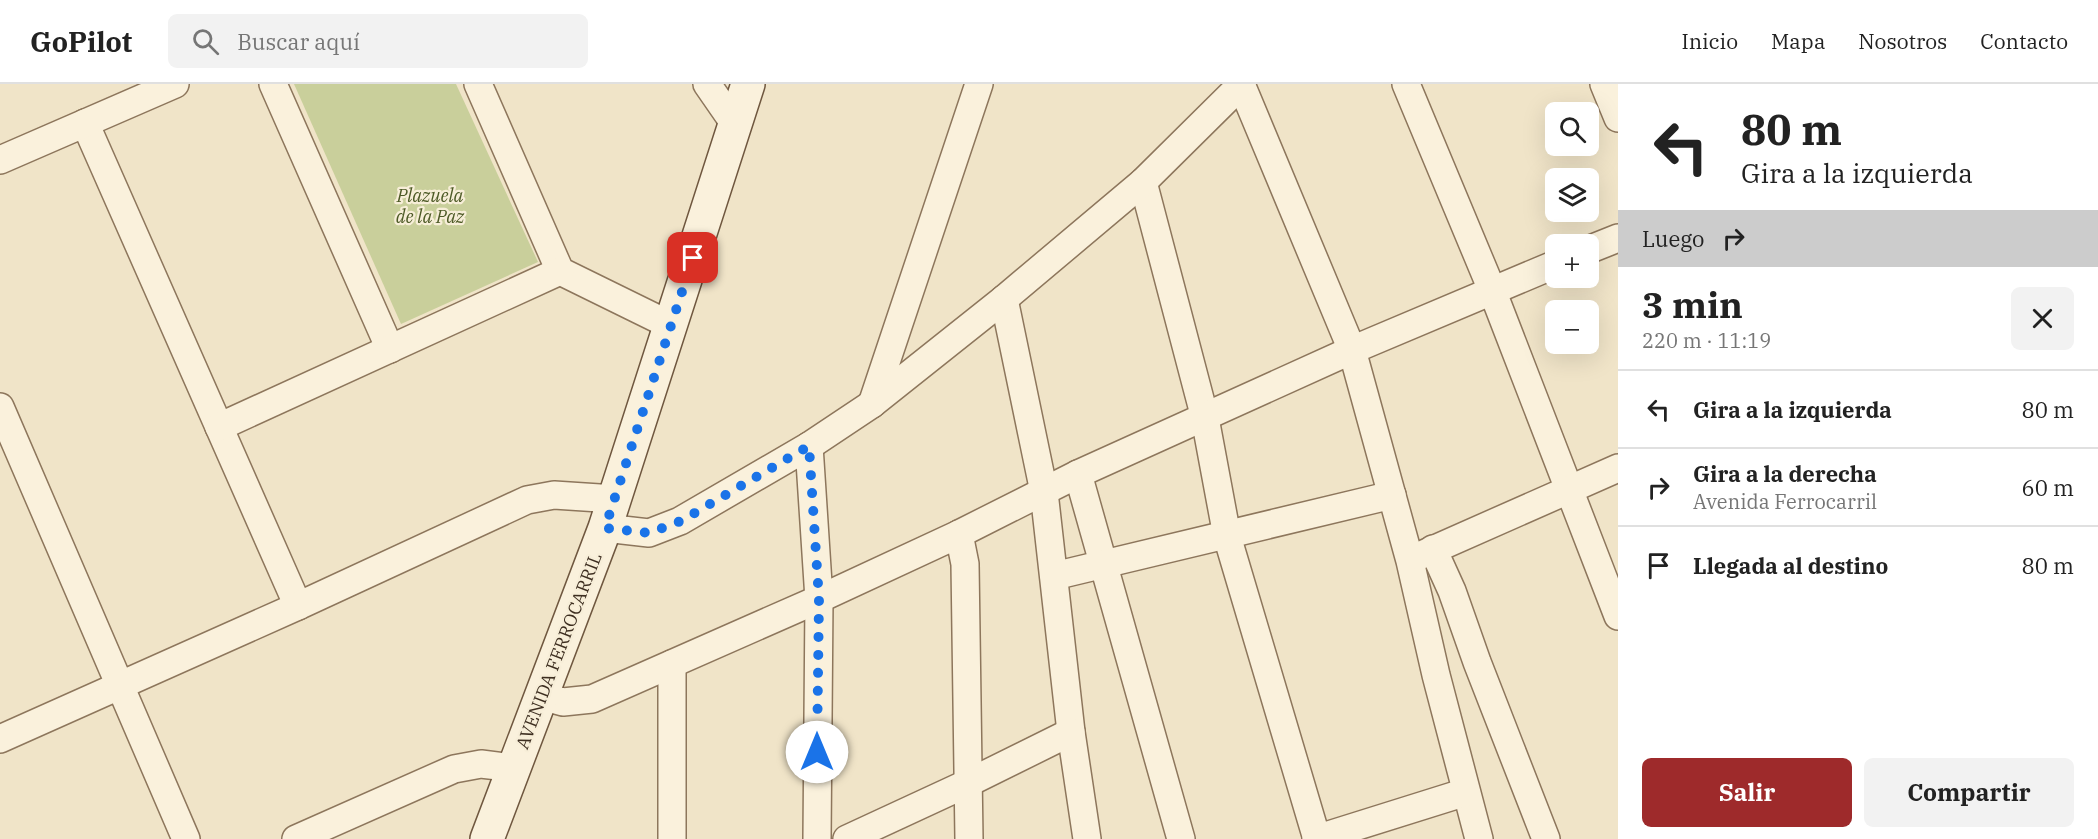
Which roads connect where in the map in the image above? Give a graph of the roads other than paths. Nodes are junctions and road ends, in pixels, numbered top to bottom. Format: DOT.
graph roads {
  1 [pos="175,84"];
  2 [pos="273,84"];
  3 [pos="478,84"];
  4 [pos="707,84"];
  5 [pos="748,84"];
  6 [pos="979,84"];
  7 [pos="1242,84"];
  8 [pos="1406,84"];
  9 [pos="1604,84"];
  10 [pos="1618,118"];
  11 [pos="86,123"];
  12 [pos="735,123"];
  13 [pos="0,160"];
  14 [pos="1143,182"];
  15 [pos="1618,238"];
  16 [pos="1599,246"];
  17 [pos="1545,268"];
  18 [pos="560,271"];
  19 [pos="1492,290"];
  20 [pos="1004,299"];
  21 [pos="672,326"];
  22 [pos="390,349"];
  23 [pos="1352,350"];
  24 [pos="872,404"];
  25 [pos="0,407"];
  26 [pos="1205,418"];
  27 [pos="219,427"];
  28 [pos="809,446"];
  29 [pos="1618,468"];
  30 [pos="1078,474"];
  31 [pos="1568,489"];
  32 [pos="1044,492"];
  33 [pos="1392,495"];
  34 [pos="610,513"];
  35 [pos="959,534"];
  36 [pos="1227,536"];
  37 [pos="1422,555"];
  38 [pos="1103,563"];
  39 [pos="1054,576"];
  40 [pos="819,599"];
  41 [pos="298,606"];
  42 [pos="1618,616"];
  43 [pos="1477,662"];
  44 [pos="672,664"];
  45 [pos="1436,675"];
  46 [pos="120,685"];
  47 [pos="542,696"];
  48 [pos="1071,732"];
  49 [pos="0,738"];
  50 [pos="514,768"];
  51 [pos="969,783"];
  52 [pos="1466,792"];
  53 [pos="186,839"];
  54 [pos="296,839"];
  55 [pos="487,839"];
  56 [pos="672,839"];
  57 [pos="817,839"];
  58 [pos="848,839"];
  59 [pos="969,839"];
  60 [pos="1087,839"];
  61 [pos="1181,839"];
  62 [pos="1316,839"];
  63 [pos="1479,839"];
  64 [pos="1546,839"];
  1 -- 11 [label="street"];
  2 -- 22 [label="street"];
  3 -- 18 [label="street"];
  4 -- 12 [label="street"];
  5 -- 12 [label="main road, AVENIDA FERROCARRIL"];
  6 -- 24 [label="street"];
  7 -- 14 [label="street"];
  7 -- 23 [label="street"];
  8 -- 19 [label="street"];
  9 -- 10 [label="street"];
  11 -- 13 [label="street"];
  11 -- 27 [label="street"];
  12 -- 21 [label="main road, AVENIDA FERROCARRIL"];
  14 -- 20 [label="street"];
  14 -- 26 [label="street"];
  15 -- 16 [label="street"];
  17 -- 19 [label="street"];
  18 -- 21 [label="street"];
  18 -- 22 [label="street"];
  19 -- 23 [label="street"];
  19 -- 31 [label="street"];
  20 -- 24 [label="street"];
  20 -- 32 [label="street"];
  21 -- 34 [label="main road, AVENIDA FERROCARRIL"];
  22 -- 27 [label="street"];
  23 -- 26 [label="street"];
  23 -- 33 [label="street"];
  24 -- 28 [label="street"];
  25 -- 46 [label="street"];
  26 -- 30 [label="street"];
  26 -- 36 [label="street"];
  27 -- 41 [label="street"];
  28 -- 34 [label="street"];
  28 -- 40 [label="street"];
  29 -- 31 [label="street"];
  30 -- 32 [label="street"];
  30 -- 38 [label="street"];
  31 -- 37 [label="street"];
  31 -- 42 [label="street"];
  32 -- 35 [label="street"];
  32 -- 39 [label="street"];
  33 -- 36 [label="street"];
  33 -- 37 [label="street"];
  34 -- 41 [label="street"];
  34 -- 47 [label="main road, AVENIDA FERROCARRIL"];
  35 -- 40 [label="street"];
  35 -- 51 [label="street"];
  36 -- 38 [label="street"];
  36 -- 62 [label="street"];
  37 -- 43 [label="street"];
  37 -- 45 [label="street"];
  38 -- 39 [label="street"];
  38 -- 61 [label="street"];
  39 -- 48 [label="street"];
  40 -- 44 [label="street"];
  40 -- 57 [label="street"];
  41 -- 46 [label="street"];
  43 -- 45 [label="street"];
  43 -- 64 [label="street"];
  44 -- 47 [label="street"];
  44 -- 56 [label="street"];
  45 -- 52 [label="street"];
  46 -- 49 [label="street"];
  46 -- 53 [label="street"];
  47 -- 50 [label="main road, AVENIDA FERROCARRIL"];
  48 -- 51 [label="street"];
  48 -- 60 [label="street"];
  50 -- 54 [label="street"];
  50 -- 55 [label="main road, AVENIDA FERROCARRIL"];
  51 -- 58 [label="street"];
  51 -- 59 [label="street"];
  52 -- 62 [label="street"];
  52 -- 63 [label="street"];
}
